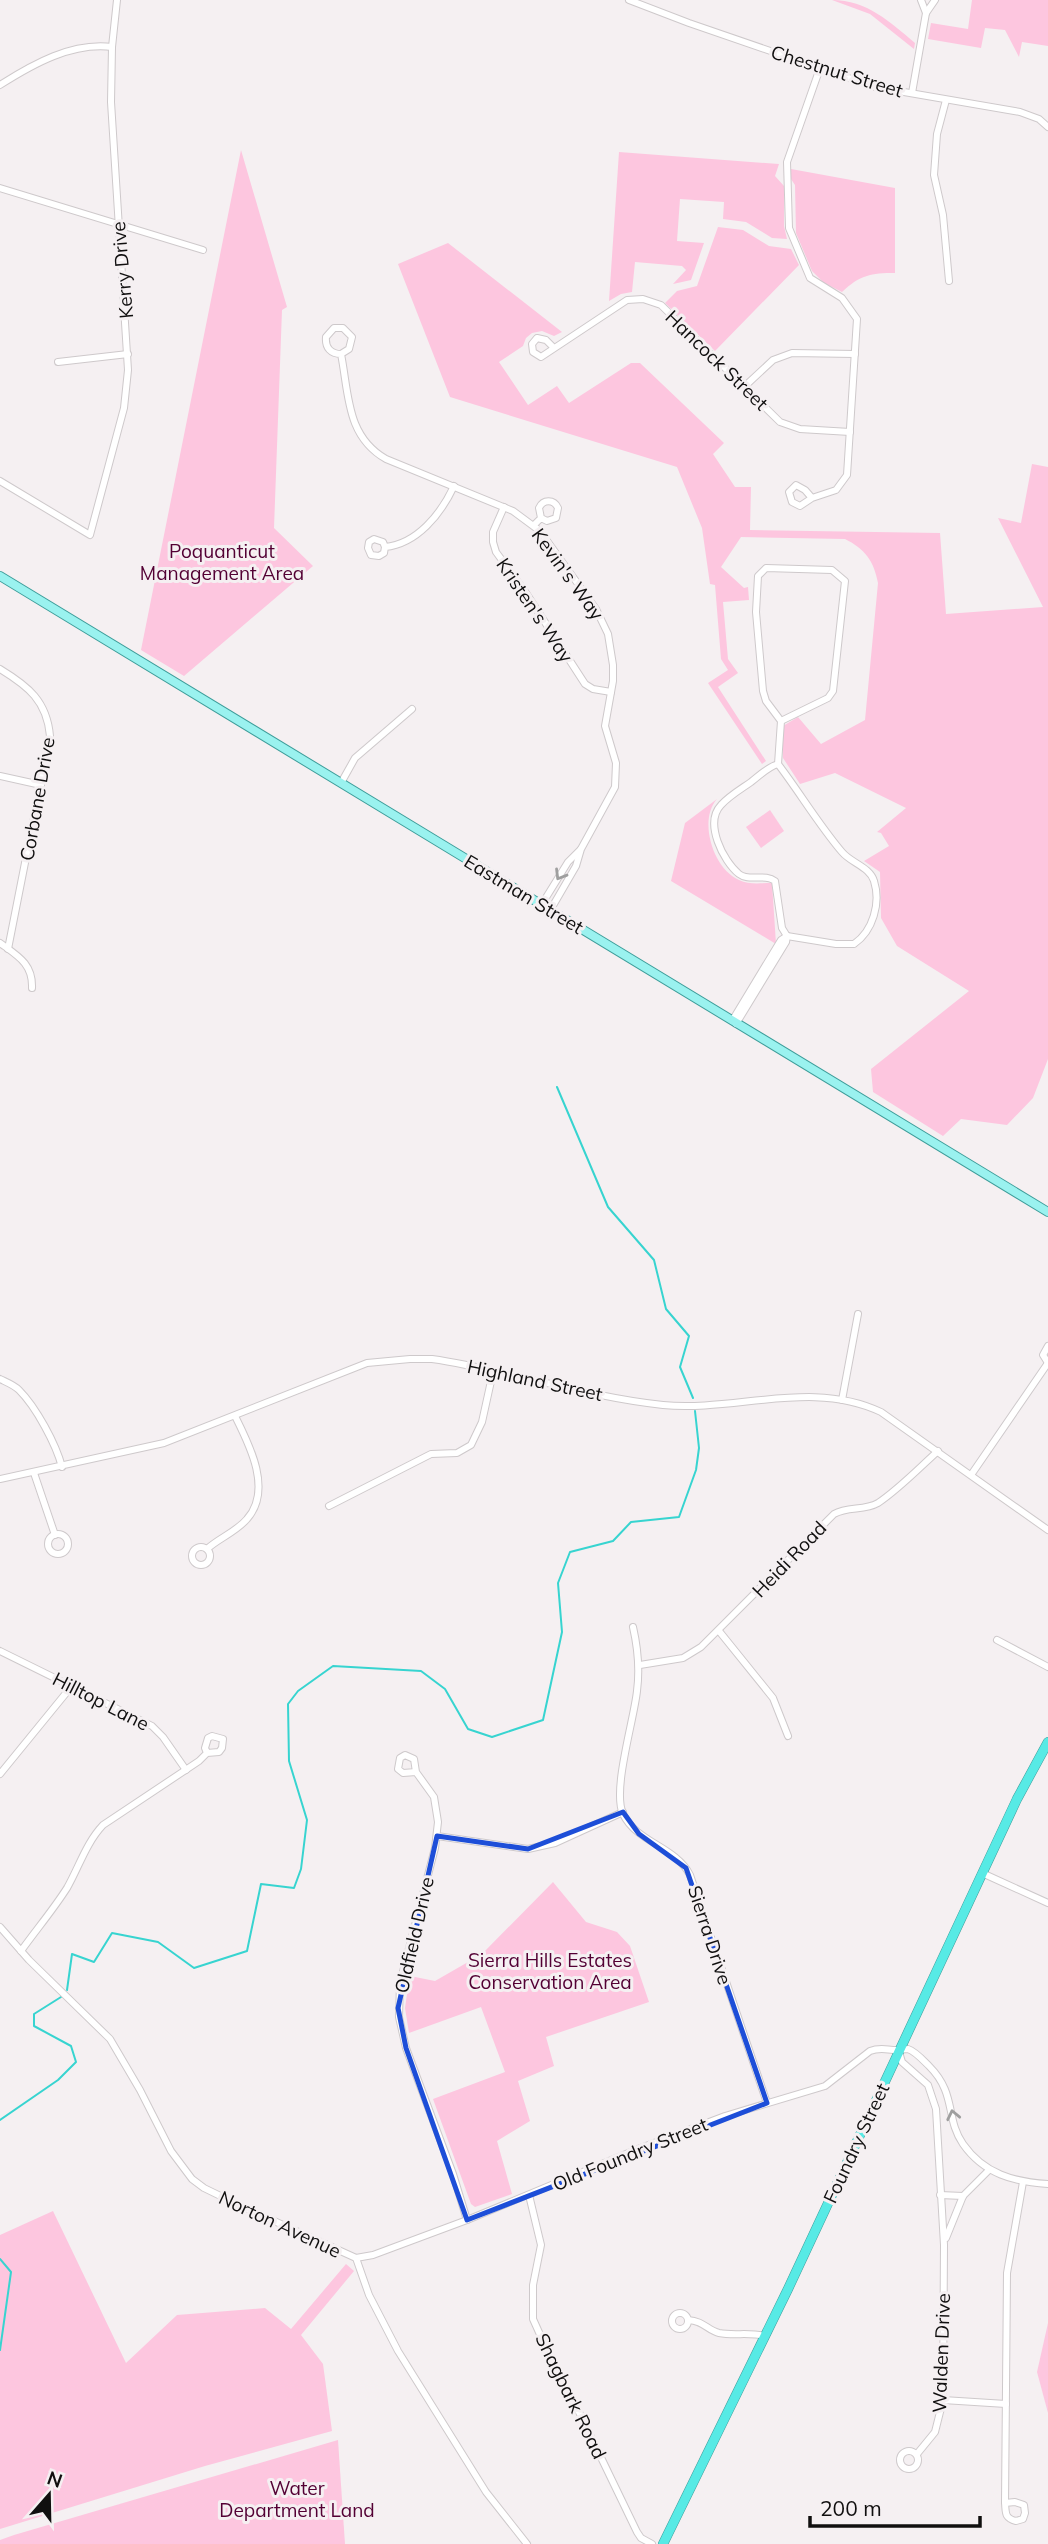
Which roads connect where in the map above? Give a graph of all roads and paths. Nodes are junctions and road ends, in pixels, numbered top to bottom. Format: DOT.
graph roads {
  1 [pos="117,0"];
  2 [pos="629,0"];
  3 [pos="921,0"];
  4 [pos="935,0"];
  5 [pos="926,13"];
  6 [pos="112,47"];
  7 [pos="820,68"];
  8 [pos="0,85"];
  9 [pos="912,93"];
  10 [pos="946,100"];
  11 [pos="1048,127"];
  12 [pos="0,188"];
  13 [pos="118,223"];
  14 [pos="203,250"];
  15 [pos="949,281"];
  16 [pos="554,348"];
  17 [pos="128,354"];
  18 [pos="341,354"];
  19 [pos="855,354"];
  20 [pos="58,362"];
  21 [pos="744,387"];
  22 [pos="850,432"];
  23 [pos="0,481"];
  24 [pos="454,486"];
  25 [pos="812,498"];
  26 [pos="504,507"];
  27 [pos="541,518"];
  28 [pos="534,525"];
  29 [pos="385,547"];
  30 [pos="0,576"];
  31 [pos="0,669"];
  32 [pos="611,692"];
  33 [pos="412,709"];
  34 [pos="781,721"];
  35 [pos="778,764"];
  36 [pos="0,776"];
  37 [pos="341,783"];
  38 [pos="41,785"];
  39 [pos="547,906"];
  40 [pos="787,936"];
  41 [pos="0,943"];
  42 [pos="8,949"];
  43 [pos="32,988"];
  44 [pos="734,1022"];
  45 [pos="1048,1212"];
  46 [pos="858,1314"];
  47 [pos="1048,1346"];
  48 [pos="1048,1363"];
  49 [pos="494,1372"];
  50 [pos="0,1379"];
  51 [pos="842,1400"];
  52 [pos="235,1416"];
  53 [pos="938,1451"];
  54 [pos="62,1467"];
  55 [pos="34,1473"];
  56 [pos="971,1475"];
  57 [pos="0,1479"];
  58 [pos="329,1506"];
  59 [pos="1048,1530"];
  60 [pos="55,1535"];
  61 [pos="206,1549"];
  62 [pos="633,1626"];
  63 [pos="719,1631"];
  64 [pos="997,1640"];
  65 [pos="0,1651"];
  66 [pos="639,1665"];
  67 [pos="1048,1667"];
  68 [pos="71,1687"];
  69 [pos="788,1736"];
  70 [pos="1048,1742"];
  71 [pos="207,1753"];
  72 [pos="186,1770"];
  73 [pos="415,1772"];
  74 [pos="0,1774"];
  75 [pos="623,1812"];
  76 [pos="437,1836"];
  77 [pos="982,1873"];
  78 [pos="1048,1903"];
  79 [pos="0,1927"];
  80 [pos="21,1951"];
  81 [pos="898,2050"];
  82 [pos="921,2058"];
  83 [pos="912,2069"];
  84 [pos="767,2103"];
  85 [pos="989,2170"];
  86 [pos="1023,2182"];
  87 [pos="1048,2184"];
  88 [pos="529,2195"];
  89 [pos="940,2195"];
  90 [pos="963,2196"];
  91 [pos="467,2220"];
  92 [pos="944,2245"];
  93 [pos="356,2258"];
  94 [pos="688,2320"];
  95 [pos="765,2336"];
  96 [pos="943,2400"];
  97 [pos="1006,2404"];
  98 [pos="917,2455"];
  99 [pos="1005,2502"];
  100 [pos="527,2544"];
  101 [pos="652,2544"];
  102 [pos="663,2544"];
  1 -- 6 [label="street, Kerry Drive"];
  2 -- 7 [label="street, Chestnut Street"];
  3 -- 5 [label="street"];
  4 -- 5 [label="street"];
  5 -- 9 [label="street"];
  6 -- 8 [label="street"];
  6 -- 13 [label="street, Kerry Drive"];
  7 -- 9 [label="street, Chestnut Street"];
  7 -- 19 [label="street"];
  9 -- 10 [label="street, Chestnut Street"];
  10 -- 11 [label="street, Chestnut Street"];
  10 -- 15 [label="street"];
  12 -- 13 [label="street"];
  13 -- 14 [label="street"];
  13 -- 17 [label="street, Kerry Drive"];
  16 -- 21 [label="street, Hancock Street"];
  17 -- 20 [label="street"];
  17 -- 23 [label="street, Kerry Drive"];
  18 -- 18 [label="street, Kevin's Way"];
  18 -- 24 [label="street, Kevin's Way"];
  19 -- 21 [label="street"];
  19 -- 22 [label="street"];
  21 -- 22 [label="street, Hancock Street"];
  22 -- 25 [label="street"];
  24 -- 26 [label="street, Kevin's Way"];
  24 -- 29 [label="street"];
  26 -- 28 [label="street, Kevin's Way"];
  26 -- 32 [label="street, Kristen's Way"];
  27 -- 28 [label="street"];
  28 -- 32 [label="street, Kevin's Way"];
  30 -- 37 [label="main road, Eastman Street"];
  31 -- 38 [label="street, Corbane Drive"];
  32 -- 39 [label="street, Kevin's Way"];
  33 -- 37 [label="street"];
  34 -- 34 [label="street"];
  34 -- 35 [label="street"];
  35 -- 40 [label="street"];
  35 -- 40 [label="street"];
  36 -- 38 [label="street"];
  37 -- 39 [label="main road, Eastman Street"];
  38 -- 42 [label="street, Corbane Drive"];
  39 -- 44 [label="main road, Eastman Street"];
  40 -- 44 [label="street"];
  41 -- 42 [label="street"];
  42 -- 43 [label="street"];
  44 -- 45 [label="main road, Eastman Street"];
  46 -- 51 [label="street"];
  47 -- 48 [label="street"];
  48 -- 56 [label="street"];
  49 -- 51 [label="street, Highland Street"];
  49 -- 52 [label="street, Highland Street"];
  49 -- 58 [label="street"];
  50 -- 54 [label="street"];
  51 -- 53 [label="street, Highland Street"];
  52 -- 54 [label="street, Highland Street"];
  52 -- 61 [label="street"];
  53 -- 56 [label="street, Highland Street"];
  53 -- 63 [label="street, Heidi Road"];
  54 -- 55 [label="street, Highland Street"];
  55 -- 57 [label="street, Highland Street"];
  55 -- 60 [label="street"];
  56 -- 59 [label="street, Highland Street"];
  62 -- 66 [label="street"];
  63 -- 66 [label="street, Heidi Road"];
  63 -- 69 [label="street"];
  64 -- 67 [label="street"];
  65 -- 68 [label="street, Hilltop Lane"];
  66 -- 75 [label="street"];
  68 -- 72 [label="street, Hilltop Lane"];
  68 -- 74 [label="street"];
  70 -- 77 [label="highway, Foundry Street"];
  71 -- 72 [label="street"];
  72 -- 80 [label="street"];
  73 -- 76 [label="street, Oldfield Drive"];
  75 -- 76 [label="street"];
  75 -- 84 [label="street, Sierra Drive"];
  76 -- 91 [label="street, Oldfield Drive"];
  77 -- 78 [label="street"];
  77 -- 81 [label="highway, Foundry Street"];
  79 -- 80 [label="street, Norton Avenue"];
  80 -- 93 [label="street, Norton Avenue"];
  81 -- 82 [label="street"];
  81 -- 83 [label="street, Walden Drive"];
  81 -- 84 [label="street, Old Foundry Street"];
  81 -- 95 [label="highway, Foundry Street"];
  82 -- 83 [label="street"];
  85 -- 82 [label="street, one-way"];
  83 -- 89 [label="street, Walden Drive"];
  84 -- 88 [label="street, Old Foundry Street"];
  85 -- 86 [label="street"];
  85 -- 90 [label="street, Walden Drive"];
  86 -- 87 [label="street"];
  86 -- 97 [label="street"];
  88 -- 91 [label="street, Old Foundry Street"];
  88 -- 101 [label="street, Shagbark Road"];
  89 -- 90 [label="street"];
  89 -- 92 [label="street, Walden Drive"];
  90 -- 92 [label="street, Walden Drive"];
  91 -- 93 [label="street, Old Foundry Street"];
  92 -- 96 [label="street, Walden Drive"];
  93 -- 100 [label="street, Norton Avenue"];
  94 -- 95 [label="street"];
  95 -- 102 [label="highway, Foundry Street"];
  96 -- 97 [label="street"];
  96 -- 98 [label="street, Walden Drive"];
  97 -- 99 [label="street"];
}
